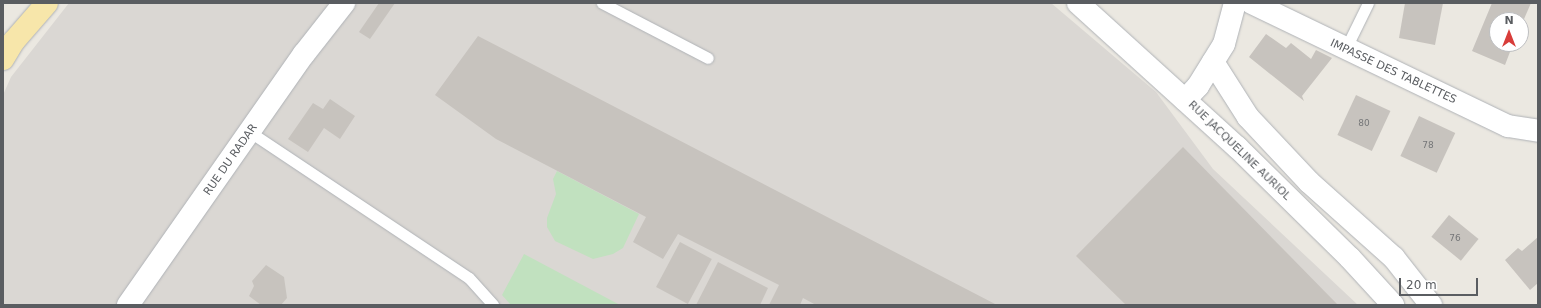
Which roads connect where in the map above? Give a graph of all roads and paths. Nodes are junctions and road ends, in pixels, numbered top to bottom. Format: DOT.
graph roads {
  1 [pos="47,3"];
  2 [pos="602,3"];
  3 [pos="1078,3"];
  4 [pos="1235,3"];
  5 [pos="1252,3"];
  6 [pos="1368,3"];
  7 [pos="338,7"];
  8 [pos="1345,50"];
  9 [pos="708,58"];
  10 [pos="3,59"];
  11 [pos="1213,62"];
  12 [pos="1185,100"];
  13 [pos="1538,131"];
  14 [pos="250,132"];
  15 [pos="128,305"];
  16 [pos="492,305"];
  17 [pos="1393,305"];
  18 [pos="1431,305"];
  1 -- 10 [label="main road"];
  2 -- 9 [label="lane"];
  3 -- 12 [label="street, RUE JACQUELINE AURIOL"];
  4 -- 11 [label="street"];
  5 -- 8 [label="street, IMPASSE DES TABLETTES"];
  6 -- 8 [label="lane"];
  7 -- 14 [label="street, RUE DU RADAR"];
  8 -- 13 [label="street, IMPASSE DES TABLETTES"];
  11 -- 12 [label="street"];
  11 -- 18 [label="street"];
  12 -- 17 [label="street, RUE JACQUELINE AURIOL"];
  14 -- 15 [label="street, RUE DU RADAR"];
  14 -- 16 [label="lane"];
}
